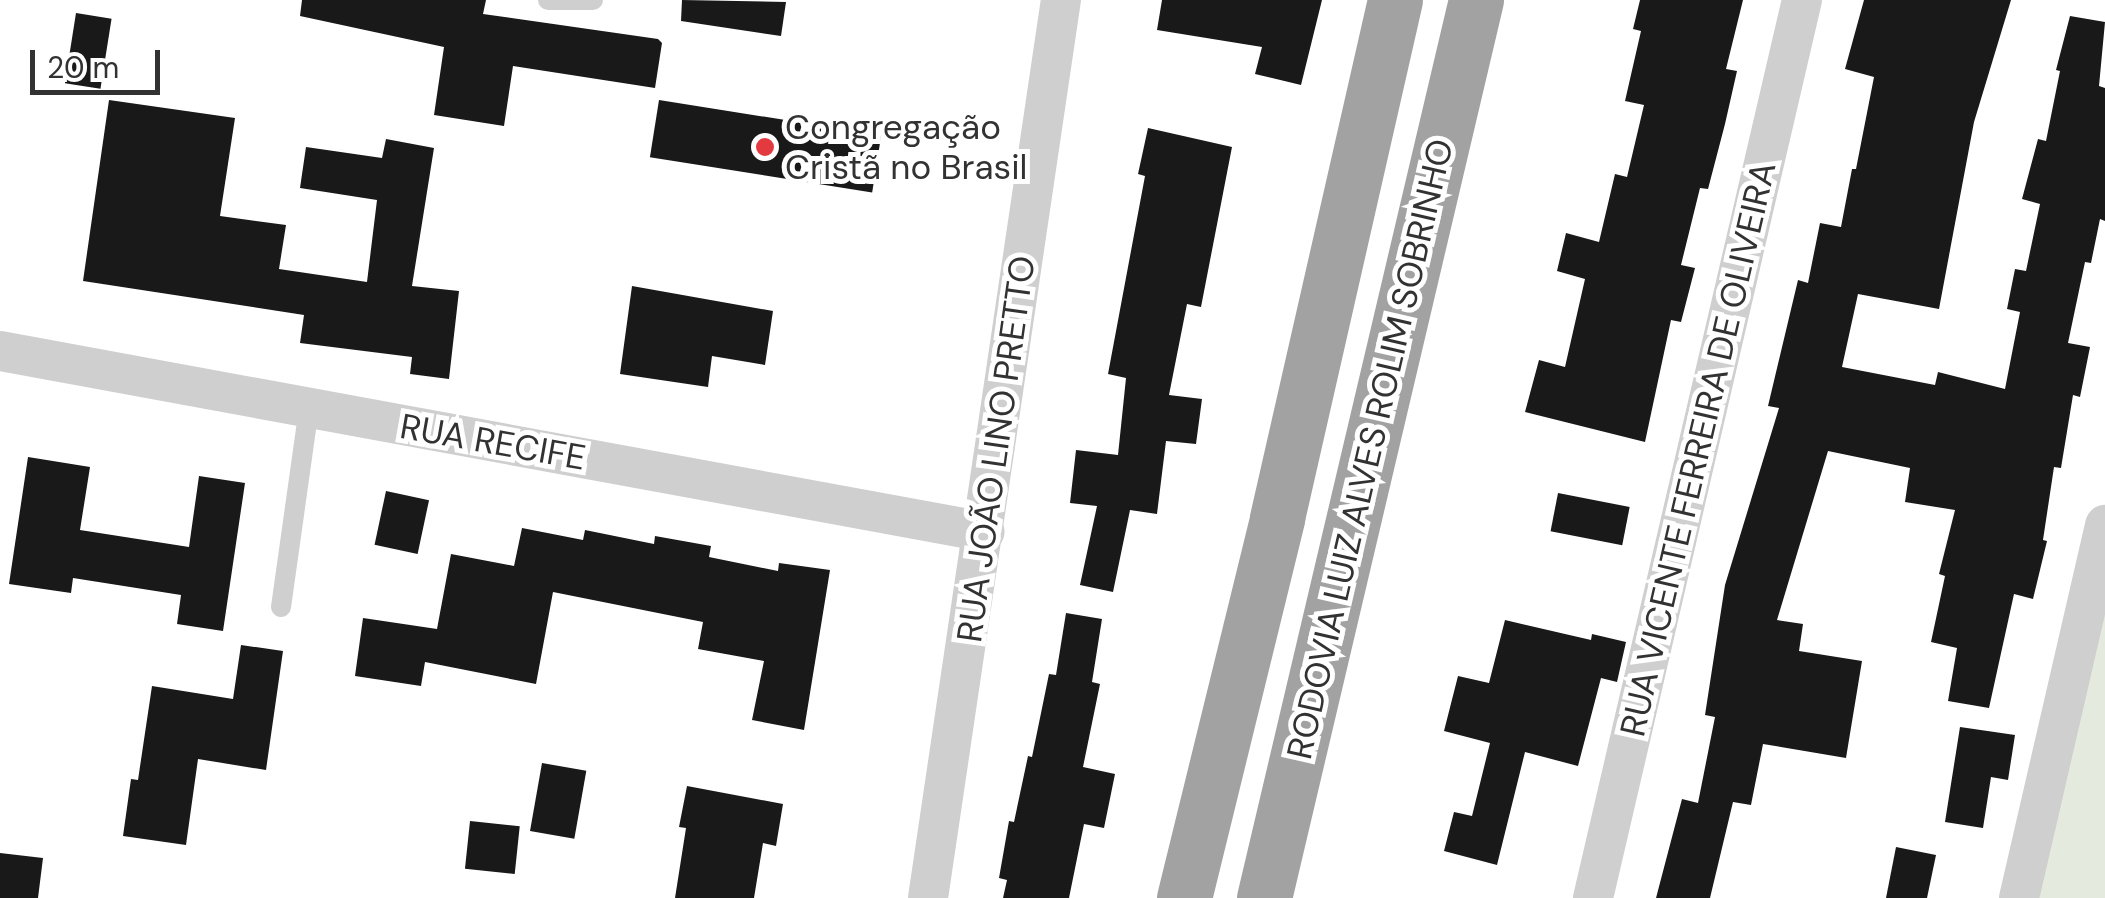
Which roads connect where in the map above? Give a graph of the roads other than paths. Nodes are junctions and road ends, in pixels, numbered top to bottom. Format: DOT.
graph roads {
  1 [pos="548,0"];
  2 [pos="593,0"];
  3 [pos="1061,0"];
  4 [pos="1395,0"];
  5 [pos="1476,0"];
  6 [pos="1802,0"];
  7 [pos="0,351"];
  8 [pos="309,408"];
  9 [pos="2105,525"];
  10 [pos="985,532"];
  11 [pos="281,608"];
  12 [pos="1184,888"];
  13 [pos="928,898"];
  14 [pos="1264,898"];
  15 [pos="1594,898"];
  16 [pos="2019,898"];
  1 -- 2 [label="lane"];
  3 -- 10 [label="street, RUA JOÃO LINO PRETTO"];
  4 -- 12 [label="highway"];
  5 -- 14 [label="highway, RODOVIA LUIZ ALVES ROLIM SOBRINHO"];
  6 -- 15 [label="street, RUA VICENTE FERREIRA DE OLIVEIRA"];
  7 -- 8 [label="street, RUA RECIFE"];
  8 -- 10 [label="street, RUA RECIFE"];
  8 -- 11 [label="lane"];
  9 -- 16 [label="street"];
  10 -- 13 [label="street, RUA JOÃO LINO PRETTO"];
}
